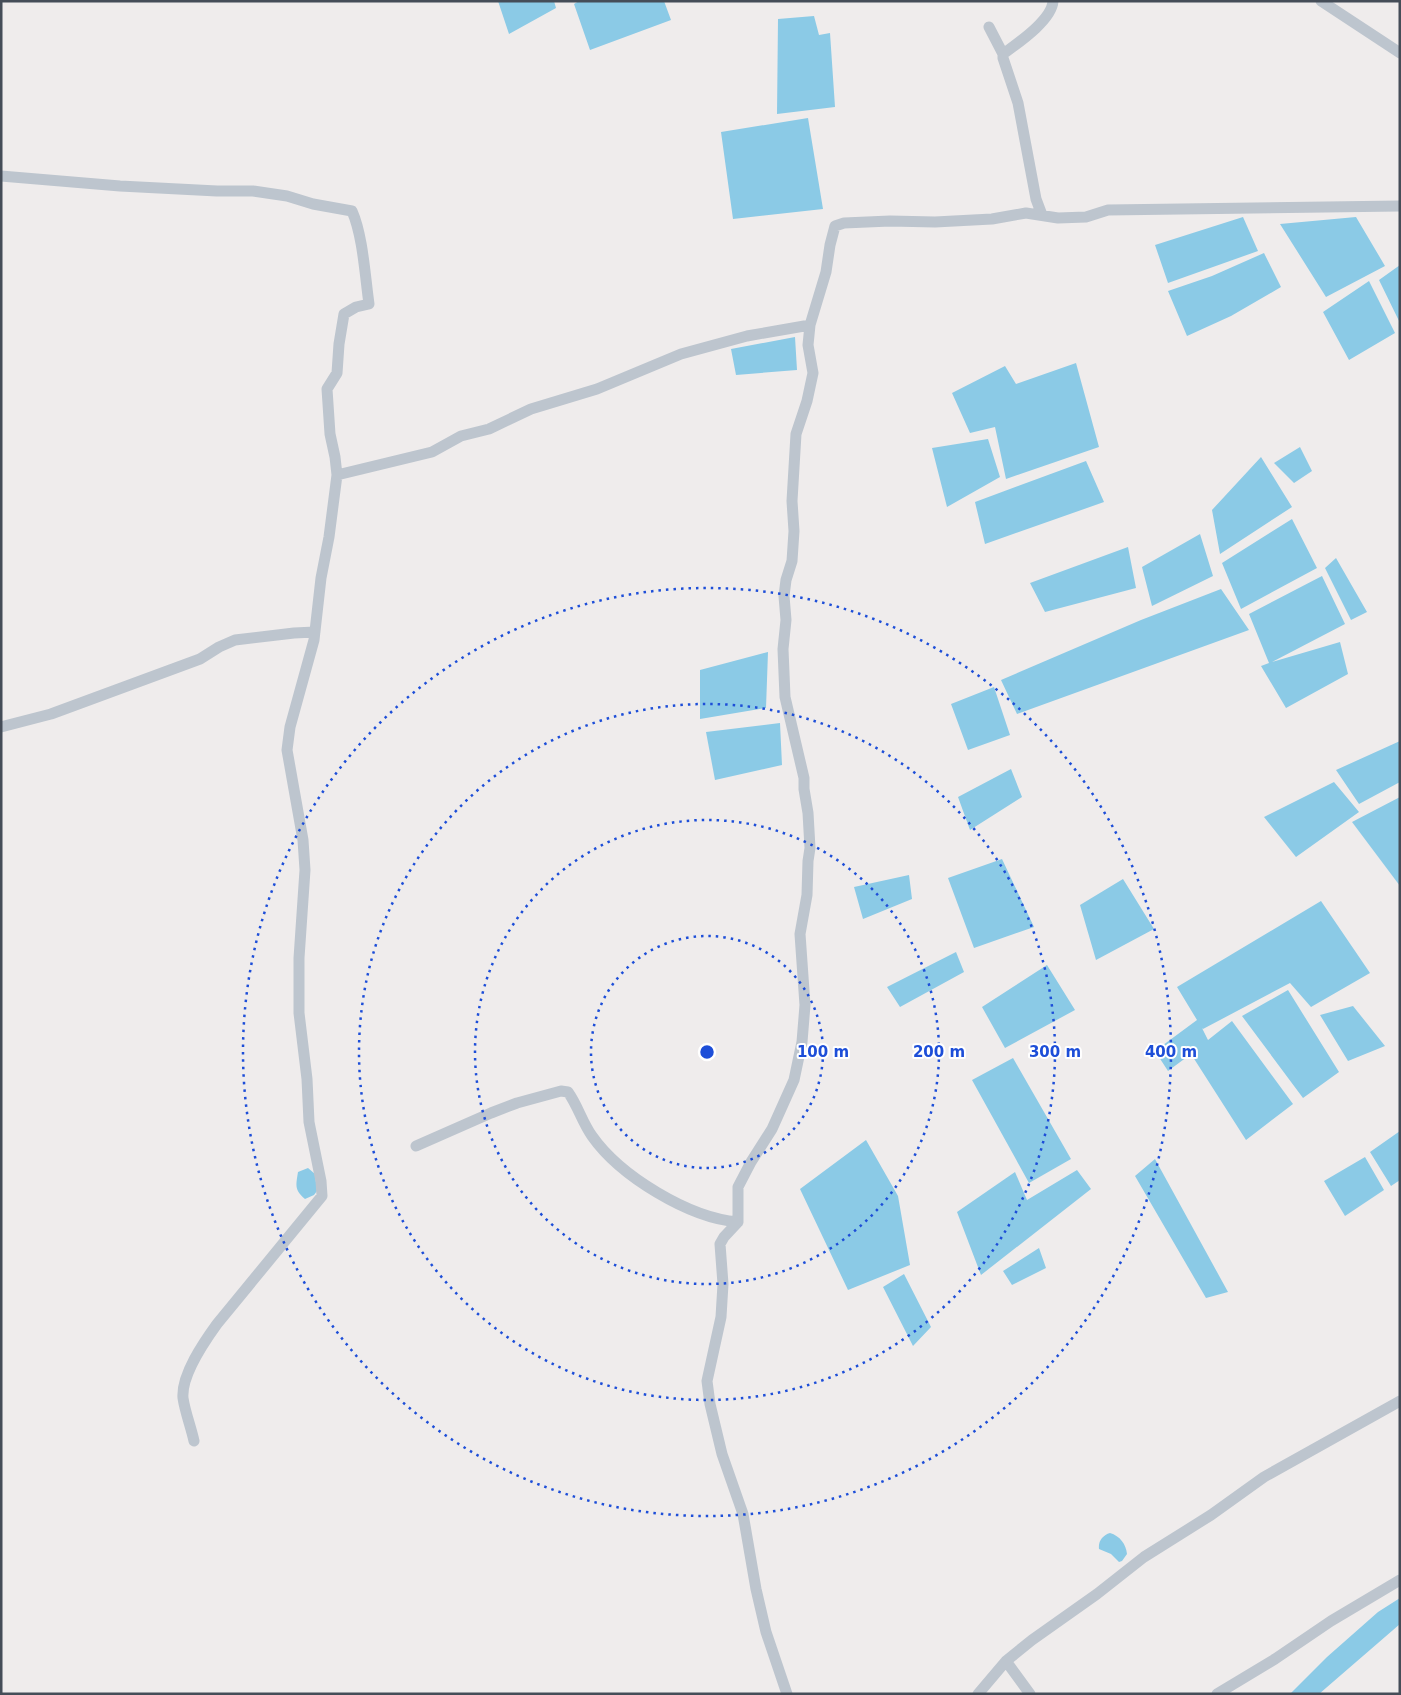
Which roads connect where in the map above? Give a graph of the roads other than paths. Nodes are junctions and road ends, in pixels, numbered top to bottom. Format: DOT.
graph roads {
  1 [pos="1053,1"];
  2 [pos="1322,1"];
  3 [pos="989,27"];
  4 [pos="1003,54"];
  5 [pos="1400,54"];
  6 [pos="1,176"];
  7 [pos="1400,206"];
  8 [pos="1042,215"];
  9 [pos="810,325"];
  10 [pos="337,476"];
  11 [pos="315,632"];
  12 [pos="1,728"];
  13 [pos="416,1146"];
  14 [pos="738,1222"];
  15 [pos="1400,1401"];
  16 [pos="194,1441"];
  17 [pos="1400,1580"];
  18 [pos="1006,1661"];
  19 [pos="787,1694"];
  20 [pos="978,1694"];
  21 [pos="1030,1694"];
  22 [pos="1217,1694"];
  1 -- 4 [label="street"];
  2 -- 5 [label="street"];
  3 -- 4 [label="street"];
  4 -- 8 [label="street"];
  6 -- 10 [label="street"];
  7 -- 8 [label="street"];
  8 -- 9 [label="street"];
  9 -- 10 [label="street"];
  9 -- 14 [label="street"];
  10 -- 11 [label="street"];
  11 -- 12 [label="street"];
  11 -- 16 [label="street"];
  13 -- 14 [label="street"];
  14 -- 19 [label="street"];
  15 -- 18 [label="street"];
  17 -- 22 [label="street"];
  18 -- 20 [label="street"];
  18 -- 21 [label="street"];
}
